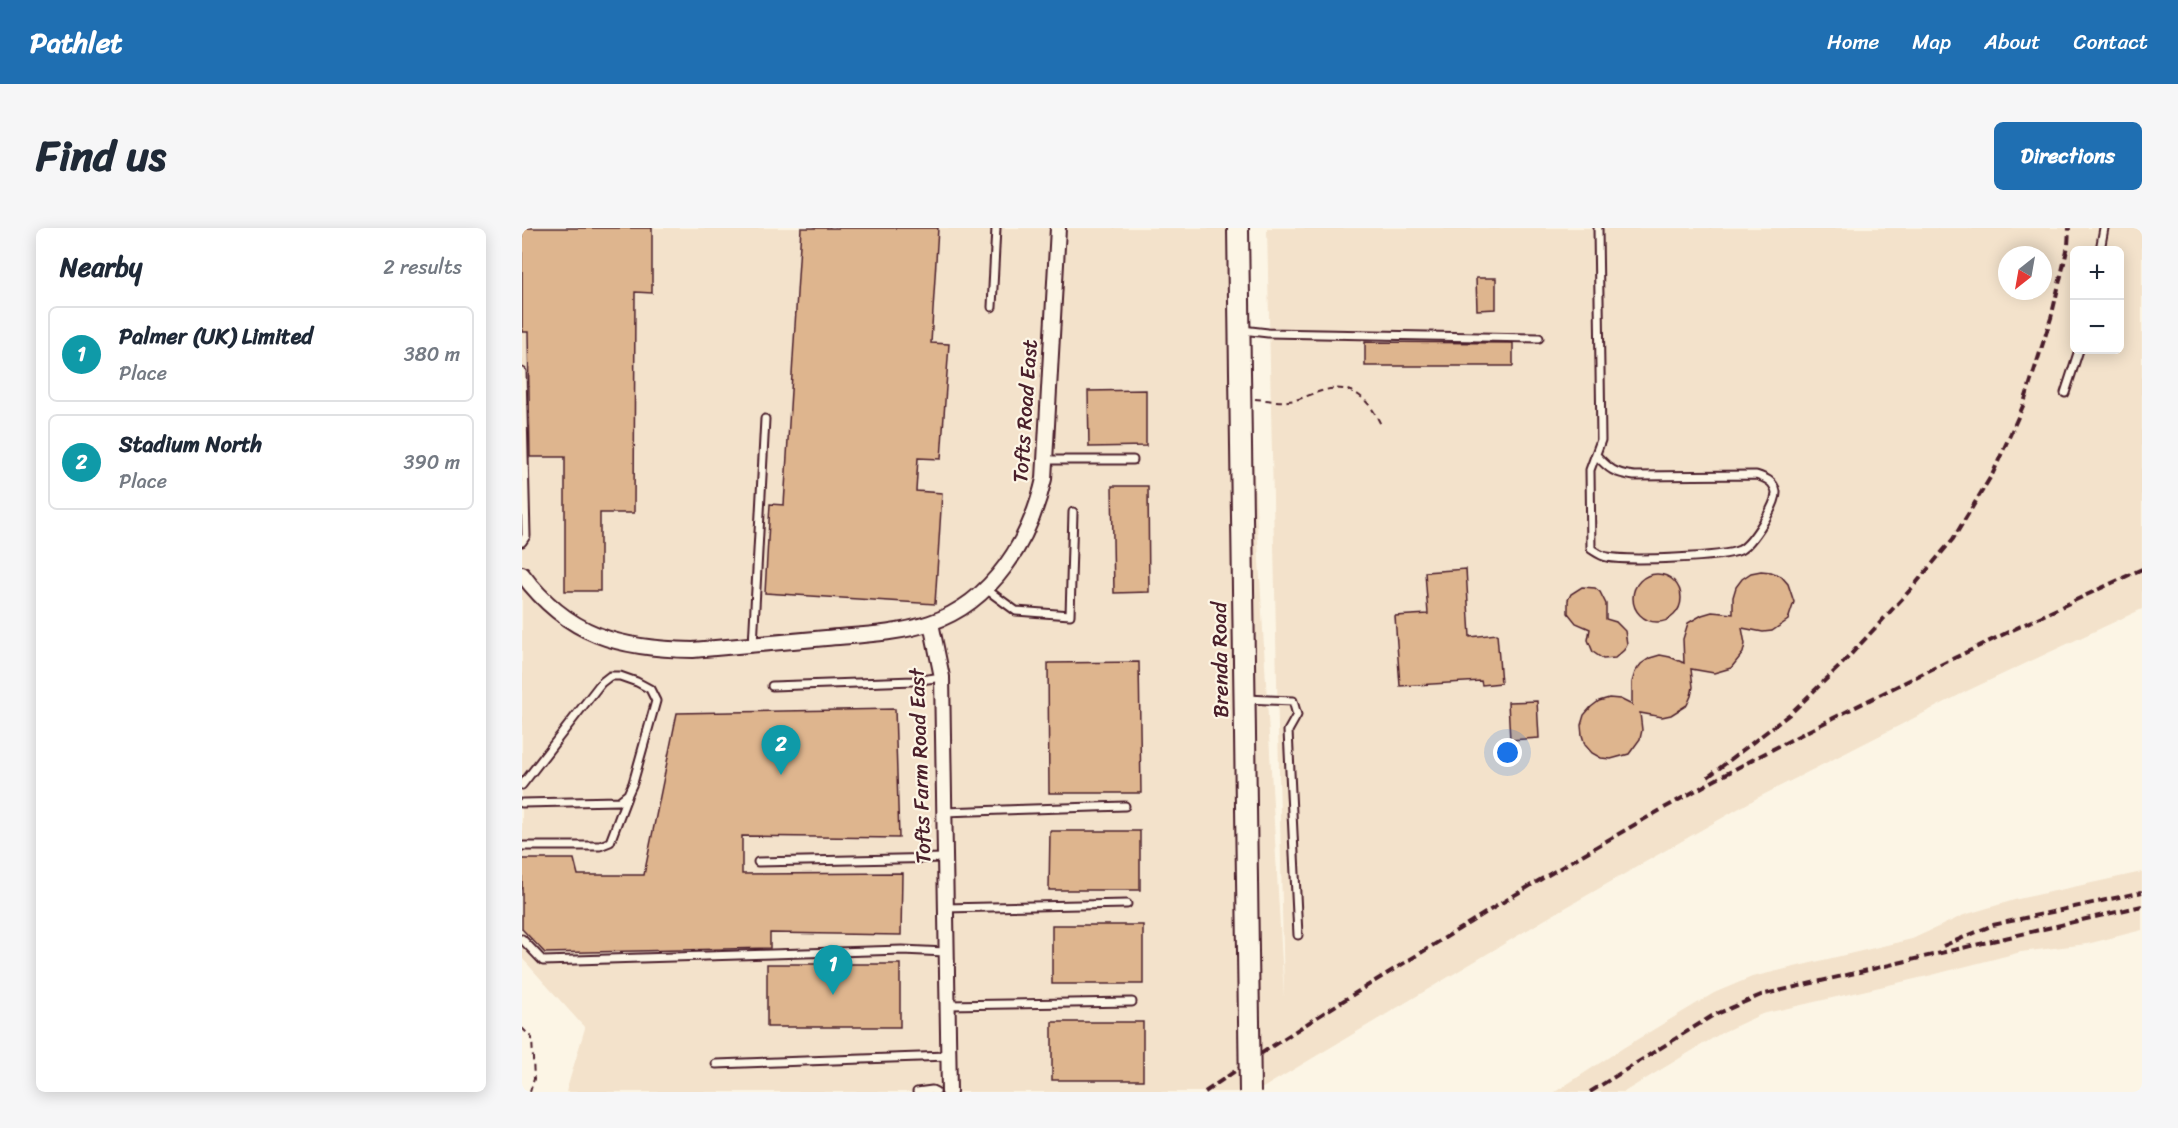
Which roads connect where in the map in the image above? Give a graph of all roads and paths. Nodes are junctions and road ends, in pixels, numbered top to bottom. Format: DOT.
graph roads {
  1 [pos="996,228"];
  2 [pos="1058,228"];
  3 [pos="1238,228"];
  4 [pos="1598,228"];
  5 [pos="2104,228"];
  6 [pos="2101,246"];
  7 [pos="992,307"];
  8 [pos="1239,330"];
  9 [pos="1539,338"];
  10 [pos="2078,354"];
  11 [pos="522,372"];
  12 [pos="2065,393"];
  13 [pos="1240,398"];
  14 [pos="765,419"];
  15 [pos="1382,428"];
  16 [pos="1596,455"];
  17 [pos="1045,460"];
  18 [pos="1132,460"];
  19 [pos="1073,512"];
  20 [pos="522,542"];
  21 [pos="522,574"];
  22 [pos="986,589"];
  23 [pos="931,623"];
  24 [pos="753,645"];
  25 [pos="942,677"];
  26 [pos="772,686"];
  27 [pos="1244,699"];
  28 [pos="522,785"];
  29 [pos="628,794"];
  30 [pos="522,803"];
  31 [pos="1125,806"];
  32 [pos="944,812"];
  33 [pos="522,846"];
  34 [pos="945,858"];
  35 [pos="758,862"];
  36 [pos="1127,904"];
  37 [pos="945,908"];
  38 [pos="1298,935"];
  39 [pos="522,939"];
  40 [pos="946,952"];
  41 [pos="1132,1002"];
  42 [pos="947,1005"];
  43 [pos="522,1028"];
  44 [pos="948,1056"];
  45 [pos="716,1064"];
  46 [pos="530,1092"];
  47 [pos="917,1092"];
  48 [pos="936,1092"];
  49 [pos="949,1092"];
  50 [pos="1250,1092"];
  1 -- 7 [label="lane"];
  2 -- 17 [label="street, Tofts Road East"];
  3 -- 8 [label="main road, Brenda Road"];
  4 -- 16 [label="lane"];
  5 -- 6 [label="lane"];
  8 -- 9 [label="lane"];
  8 -- 13 [label="main road, Brenda Road"];
  10 -- 12 [label="lane"];
  11 -- 20 [label="lane"];
  13 -- 15 [label="path"];
  13 -- 27 [label="main road, Brenda Road"];
  14 -- 24 [label="lane"];
  16 -- 16 [label="lane"];
  17 -- 18 [label="lane"];
  17 -- 22 [label="street, Tofts Road East"];
  19 -- 22 [label="lane"];
  21 -- 24 [label="street"];
  22 -- 23 [label="street, Tofts Road East"];
  23 -- 24 [label="street"];
  23 -- 25 [label="street, Tofts Farm Road East"];
  25 -- 26 [label="lane"];
  25 -- 32 [label="street, Tofts Farm Road East"];
  27 -- 38 [label="lane"];
  27 -- 50 [label="main road, Brenda Road, bridge"];
  28 -- 29 [label="lane"];
  29 -- 30 [label="lane"];
  29 -- 33 [label="lane"];
  31 -- 32 [label="lane"];
  32 -- 34 [label="street, Tofts Farm Road East"];
  34 -- 35 [label="lane"];
  34 -- 37 [label="street, Tofts Farm Road East"];
  36 -- 37 [label="lane"];
  37 -- 40 [label="street, Tofts Farm Road East"];
  39 -- 40 [label="lane"];
  40 -- 42 [label="street, Tofts Farm Road East"];
  41 -- 42 [label="lane"];
  42 -- 44 [label="street, Tofts Farm Road East"];
  43 -- 46 [label="path"];
  44 -- 45 [label="lane"];
  44 -- 49 [label="street, Tofts Farm Road East"];
  47 -- 48 [label="lane"];
}
